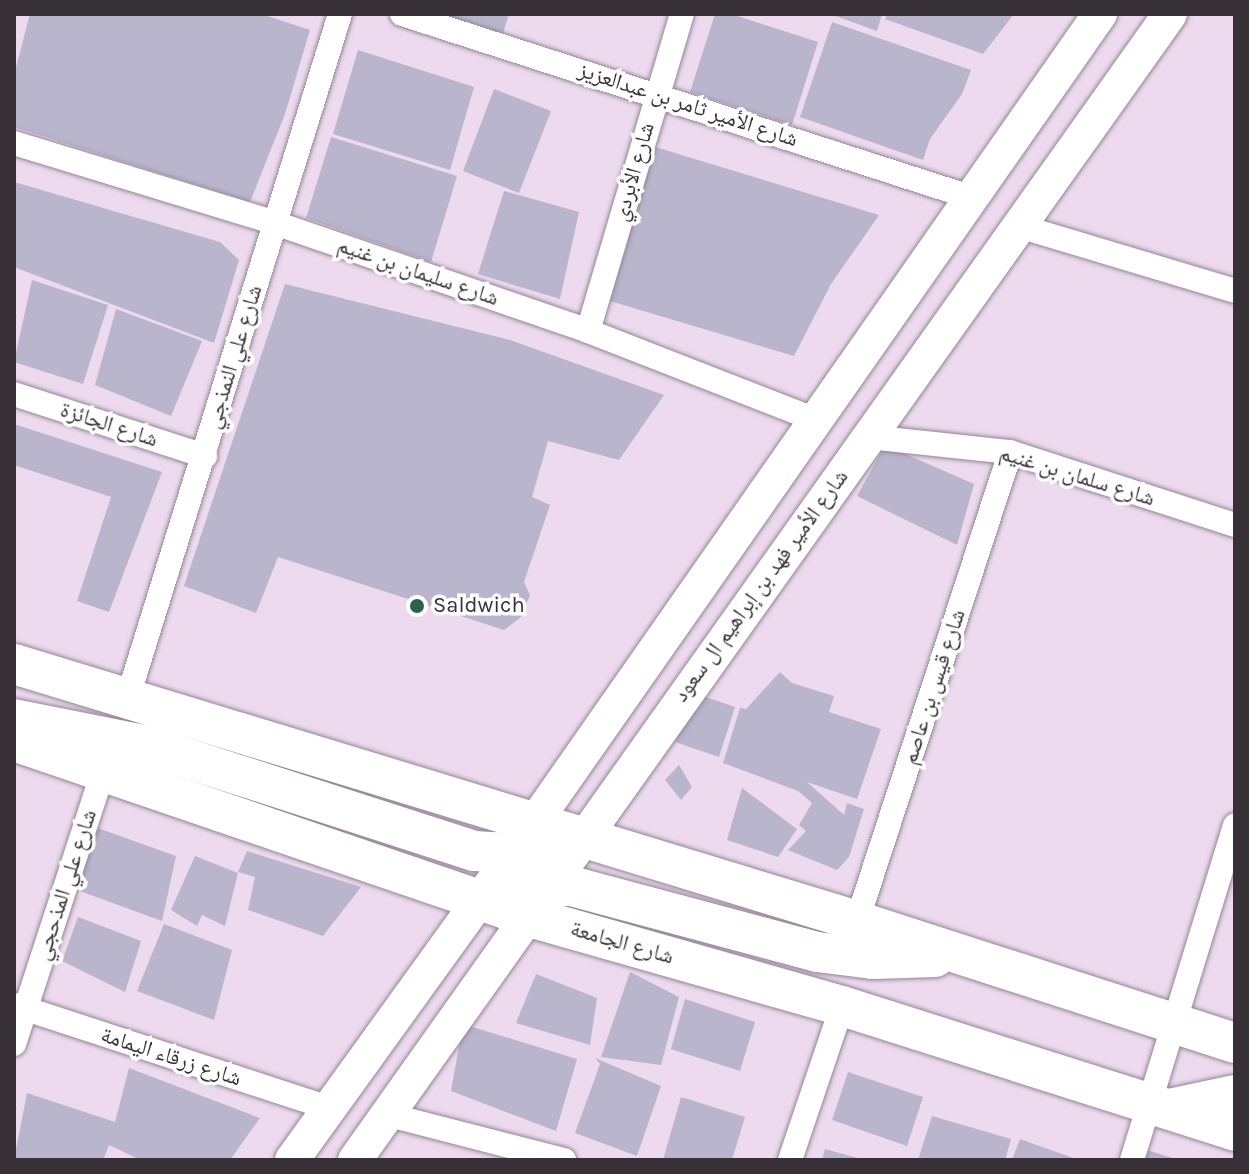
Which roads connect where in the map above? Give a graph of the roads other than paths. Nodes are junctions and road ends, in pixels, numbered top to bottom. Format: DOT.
graph roads {
  1 [pos="340,14"];
  2 [pos="402,14"];
  3 [pos="682,14"];
  4 [pos="1100,14"];
  5 [pos="1170,14"];
  6 [pos="657,94"];
  7 [pos="14,143"];
  8 [pos="973,198"];
  9 [pos="275,223"];
  10 [pos="1022,227"];
  11 [pos="1235,291"];
  12 [pos="588,331"];
  13 [pos="14,394"];
  14 [pos="816,420"];
  15 [pos="869,437"];
  16 [pos="1010,452"];
  17 [pos="205,456"];
  18 [pos="1235,525"];
  19 [pos="14,664"];
  20 [pos="127,700"];
  21 [pos="14,719"];
  22 [pos="14,741"];
  23 [pos="103,771"];
  24 [pos="1235,826"];
  25 [pos="581,839"];
  26 [pos="522,840"];
  27 [pos="480,899"];
  28 [pos="537,900"];
  29 [pos="857,921"];
  30 [pos="959,954"];
  31 [pos="842,1006"];
  32 [pos="20,1007"];
  33 [pos="1174,1024"];
  34 [pos="1235,1043"];
  35 [pos="14,1044"];
  36 [pos="1235,1095"];
  37 [pos="1160,1106"];
  38 [pos="329,1108"];
  39 [pos="385,1114"];
  40 [pos="1235,1131"];
  41 [pos="292,1160"];
  42 [pos="355,1160"];
  43 [pos="564,1160"];
  44 [pos="790,1160"];
  45 [pos="1132,1160"];
  1 -- 9 [label="street, شارع علي النمذجي"];
  2 -- 6 [label="street, شارع الأمير ثامر بن عبدالعزيز"];
  3 -- 6 [label="street, شارع الأبردي"];
  4 -- 8 [label="main road"];
  5 -- 10 [label="main road, شارع الأمير فهد بن إبراهيم ال سعود"];
  6 -- 8 [label="street, شارع الأمير ثامر بن عبدالعزيز"];
  6 -- 12 [label="street, شارع الأبردي"];
  7 -- 9 [label="street, شارع سليمان بن غنيم"];
  8 -- 14 [label="main road"];
  9 -- 12 [label="street, شارع سليمان بن غنيم"];
  9 -- 17 [label="street, شارع علي النمذجي"];
  10 -- 11 [label="street"];
  10 -- 15 [label="main road, شارع الأمير فهد بن إبراهيم ال سعود"];
  12 -- 14 [label="street, شارع سليمان بن غنيم"];
  13 -- 17 [label="street, شارع الجائزة"];
  14 -- 26 [label="main road"];
  15 -- 16 [label="street, شارع سلمان بن غنيم"];
  15 -- 25 [label="main road, شارع الأمير فهد بن إبراهيم ال سعود"];
  16 -- 18 [label="street, شارع سلمان بن غنيم"];
  16 -- 29 [label="street, شارع قيس بن عاصم"];
  17 -- 20 [label="street, شارع علي النمذجي"];
  19 -- 20 [label="main road"];
  20 -- 26 [label="main road"];
  21 -- 26 [label="main road"];
  22 -- 23 [label="main road, شارع الجامعة"];
  23 -- 27 [label="main road, شارع الجامعة"];
  23 -- 32 [label="street, شارع علي المذحجي"];
  24 -- 33 [label="street"];
  25 -- 26 [label="main road"];
  25 -- 28 [label="main road, شارع الأمير فهد بن إبراهيم ال سعود"];
  25 -- 29 [label="main road"];
  26 -- 27 [label="main road"];
  27 -- 28 [label="main road, شارع الجامعة"];
  27 -- 38 [label="main road"];
  28 -- 30 [label="main road"];
  28 -- 31 [label="main road, شارع الجامعة"];
  28 -- 39 [label="main road, شارع الأمير فهد بن إبراهيم ال سعود"];
  29 -- 30 [label="main road"];
  30 -- 33 [label="main road"];
  31 -- 37 [label="main road, شارع الجامعة"];
  31 -- 44 [label="street"];
  32 -- 35 [label="street, شارع علي المذحجي"];
  32 -- 38 [label="street, شارع زرقاء اليمامة"];
  33 -- 34 [label="main road"];
  33 -- 37 [label="street"];
  36 -- 37 [label="main road"];
  37 -- 40 [label="main road, شارع الجامعة"];
  37 -- 45 [label="street"];
  38 -- 41 [label="main road"];
  39 -- 42 [label="main road, شارع الأمير فهد بن إبراهيم ال سعود"];
  39 -- 43 [label="street"];
}
